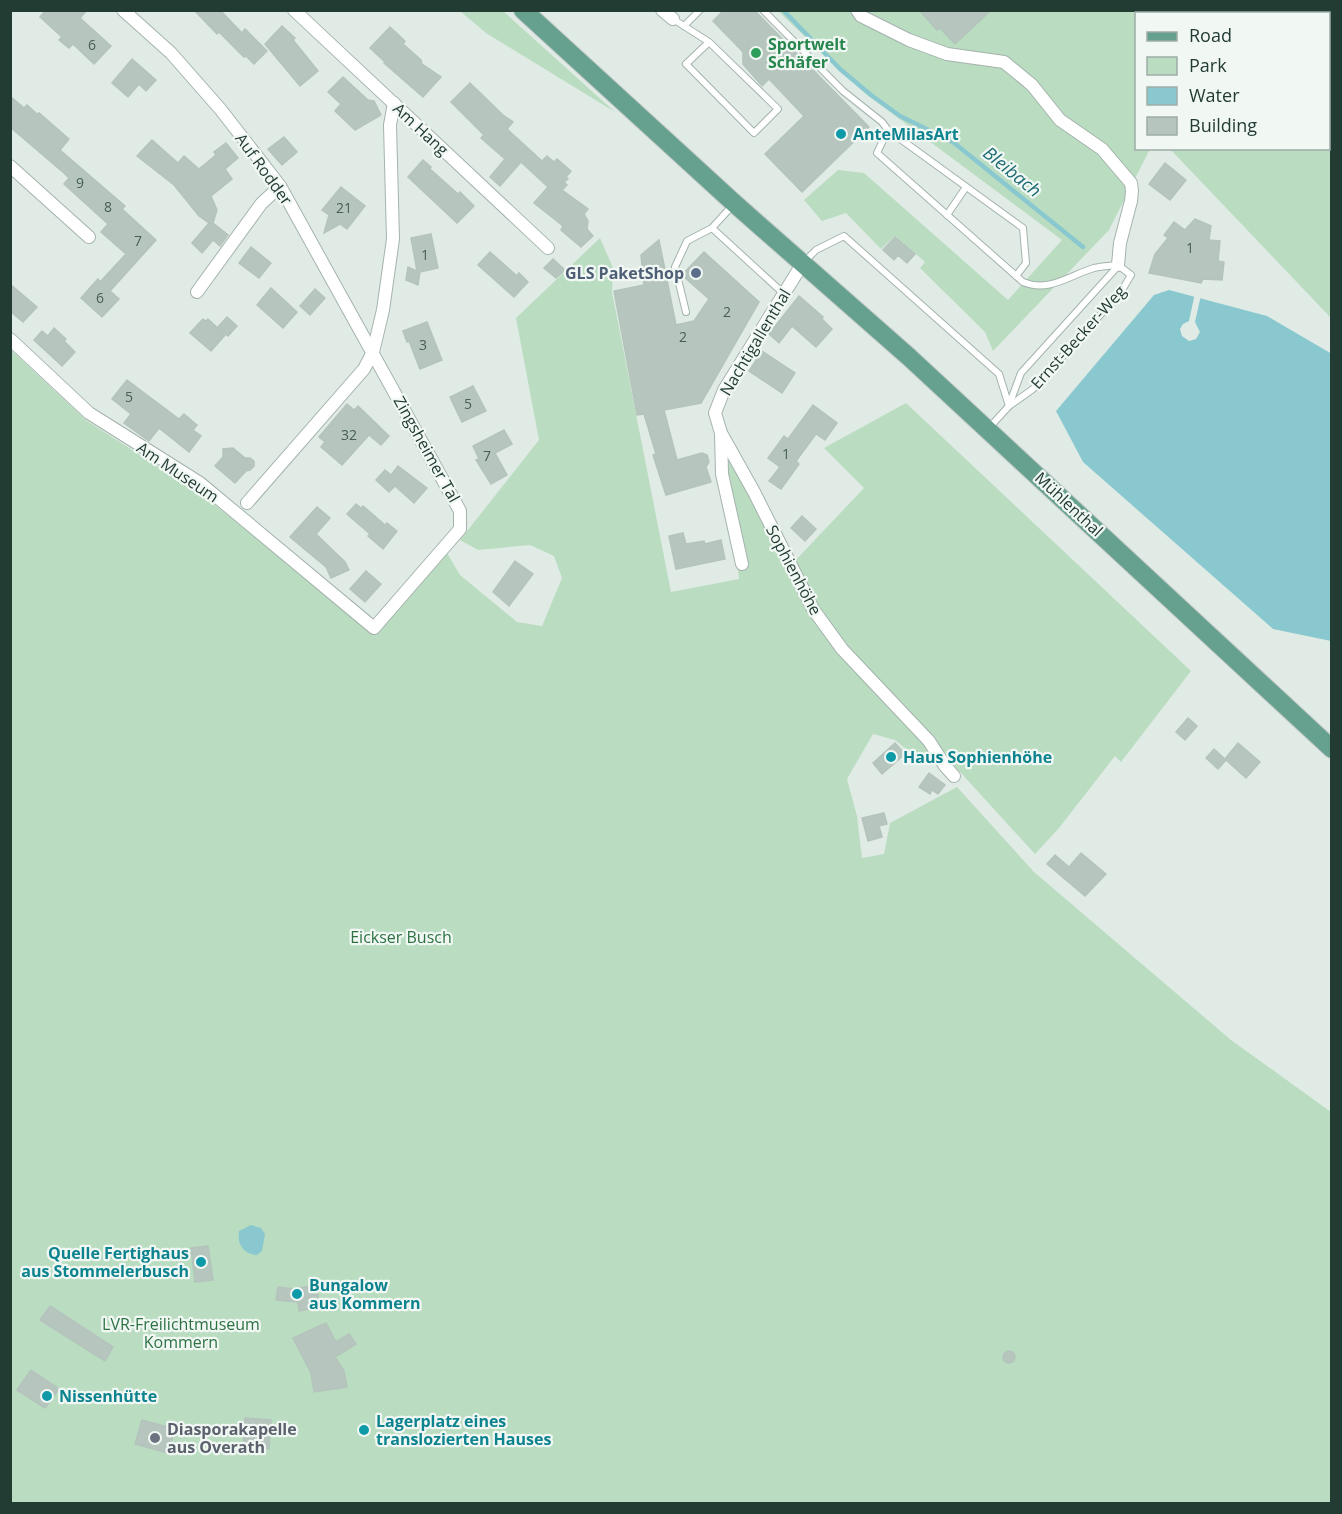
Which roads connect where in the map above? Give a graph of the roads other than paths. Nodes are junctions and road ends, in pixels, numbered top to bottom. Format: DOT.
graph roads {
  1 [pos="123,10"];
  2 [pos="294,10"];
  3 [pos="523,10"];
  4 [pos="662,10"];
  5 [pos="700,10"];
  6 [pos="763,10"];
  7 [pos="857,10"];
  8 [pos="673,19"];
  9 [pos="684,26"];
  10 [pos="709,42"];
  11 [pos="394,103"];
  12 [pos="888,130"];
  13 [pos="10,165"];
  14 [pos="280,186"];
  15 [pos="966,187"];
  16 [pos="735,203"];
  17 [pos="947,215"];
  18 [pos="712,228"];
  19 [pos="89,237"];
  20 [pos="548,248"];
  21 [pos="803,263"];
  22 [pos="1118,266"];
  23 [pos="1016,276"];
  24 [pos="197,292"];
  25 [pos="783,293"];
  26 [pos="686,312"];
  27 [pos="10,339"];
  28 [pos="373,352"];
  29 [pos="1009,406"];
  30 [pos="988,429"];
  31 [pos="721,433"];
  32 [pos="247,503"];
  33 [pos="742,564"];
  34 [pos="374,628"];
  35 [pos="1332,749"];
  36 [pos="954,776"];
  1 -- 14 [label="street, Auf Rodder"];
  2 -- 11 [label="street, Am Hang"];
  3 -- 16 [label="main road, Mühlenthal"];
  4 -- 8 [label="street"];
  5 -- 9 [label="lane"];
  6 -- 12 [label="lane"];
  7 -- 22 [label="street, Ernst-Becker-Weg"];
  8 -- 9 [label="lane"];
  9 -- 10 [label="lane"];
  10 -- 10 [label="lane"];
  11 -- 20 [label="street, Am Hang"];
  11 -- 28 [label="street"];
  12 -- 15 [label="lane"];
  12 -- 17 [label="lane"];
  13 -- 19 [label="street"];
  14 -- 24 [label="street"];
  14 -- 28 [label="street, Auf Rodder"];
  15 -- 17 [label="lane"];
  15 -- 23 [label="lane"];
  16 -- 18 [label="lane"];
  16 -- 21 [label="main road, Mühlenthal"];
  17 -- 23 [label="lane"];
  18 -- 25 [label="lane"];
  18 -- 26 [label="lane"];
  21 -- 25 [label="street, Nachtigallenthal"];
  21 -- 29 [label="lane"];
  21 -- 30 [label="main road, Mühlenthal"];
  22 -- 23 [label="lane"];
  22 -- 29 [label="lane, Ernst-Becker-Weg"];
  22 -- 29 [label="lane, Ernst-Becker-Weg"];
  25 -- 31 [label="street, Nachtigallenthal"];
  27 -- 34 [label="street, Am Museum"];
  28 -- 32 [label="street"];
  28 -- 34 [label="street, Zingsheimer Tal"];
  29 -- 30 [label="lane"];
  30 -- 35 [label="main road, Mühlenthal"];
  31 -- 33 [label="street, Nachtigallenthal"];
  31 -- 36 [label="street, Sophienhöhe"];
}
